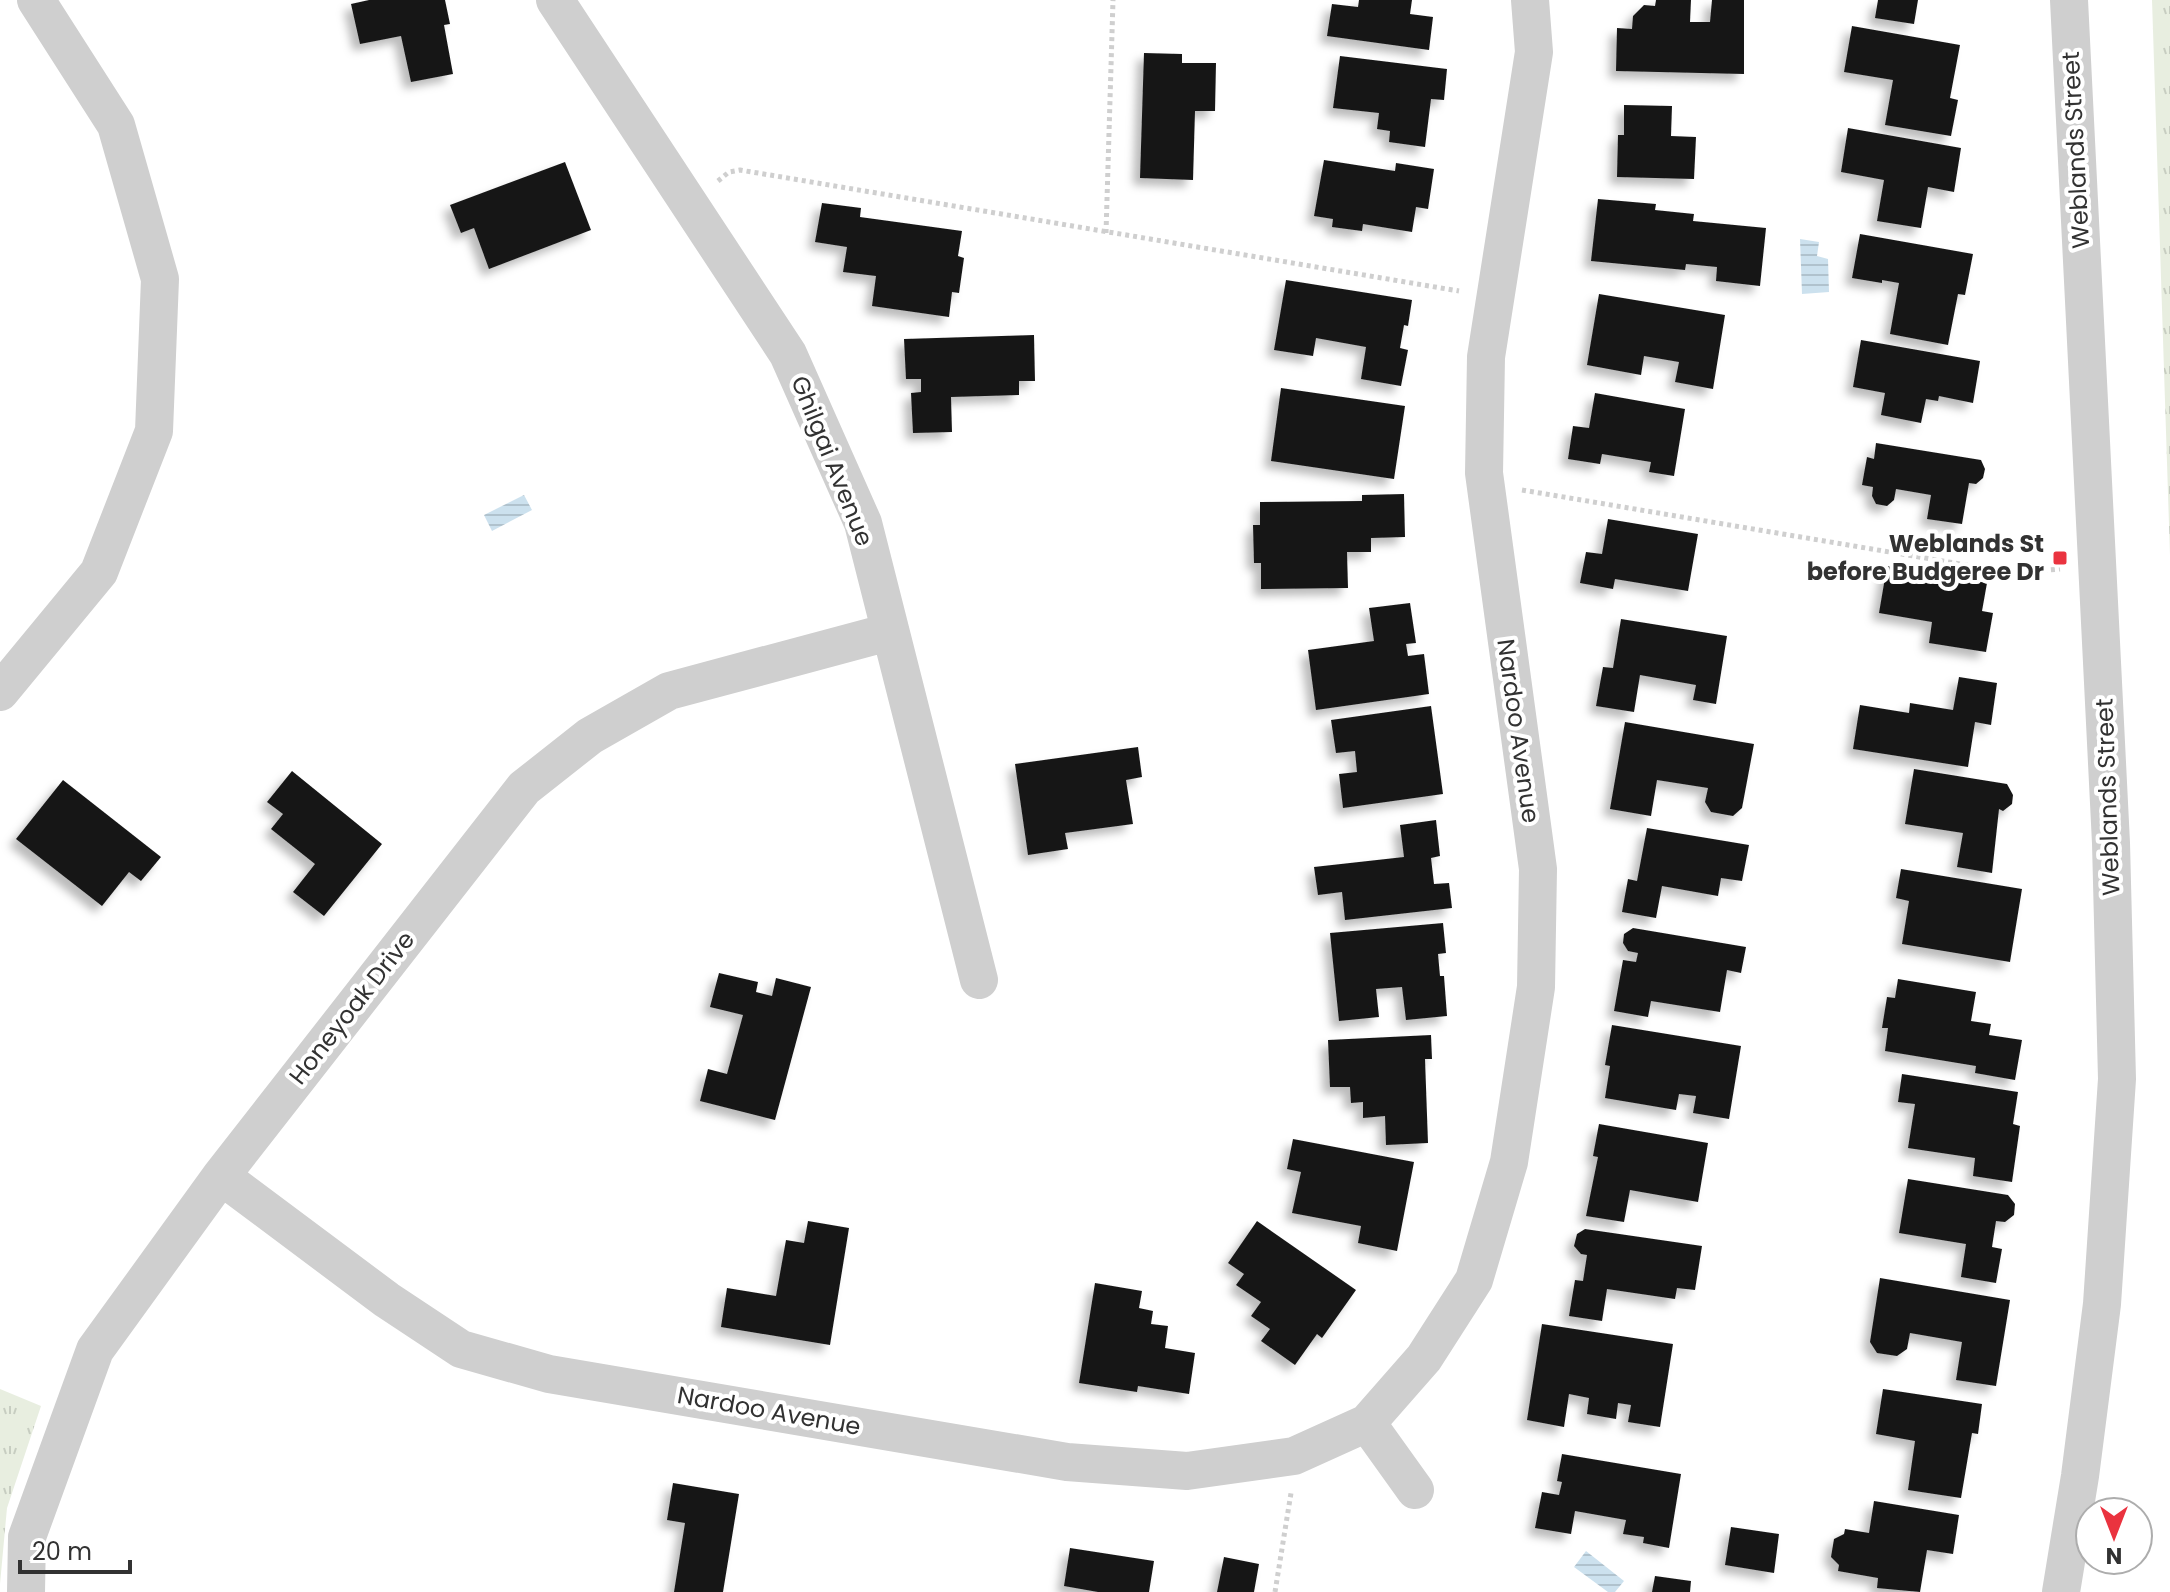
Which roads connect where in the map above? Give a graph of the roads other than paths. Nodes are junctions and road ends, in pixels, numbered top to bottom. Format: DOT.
graph roads {
  1 [pos="36,0"];
  2 [pos="555,0"];
  3 [pos="1530,0"];
  4 [pos="2069,0"];
  5 [pos="889,632"];
  6 [pos="0,692"];
  7 [pos="979,980"];
  8 [pos="221,1176"];
  9 [pos="1367,1423"];
  10 [pos="1415,1490"];
  11 [pos="26,1592"];
  12 [pos="2061,1592"];
  1 -- 6 [label="street"];
  2 -- 5 [label="street, Ghilgai Avenue"];
  3 -- 9 [label="street, Nardoo Avenue"];
  4 -- 12 [label="street, Weblands Street"];
  5 -- 7 [label="street, Ghilgai Avenue"];
  5 -- 8 [label="street, Honeyoak Drive"];
  8 -- 9 [label="street, Nardoo Avenue"];
  8 -- 11 [label="street, Honeyoak Drive"];
  9 -- 10 [label="street"];
}
